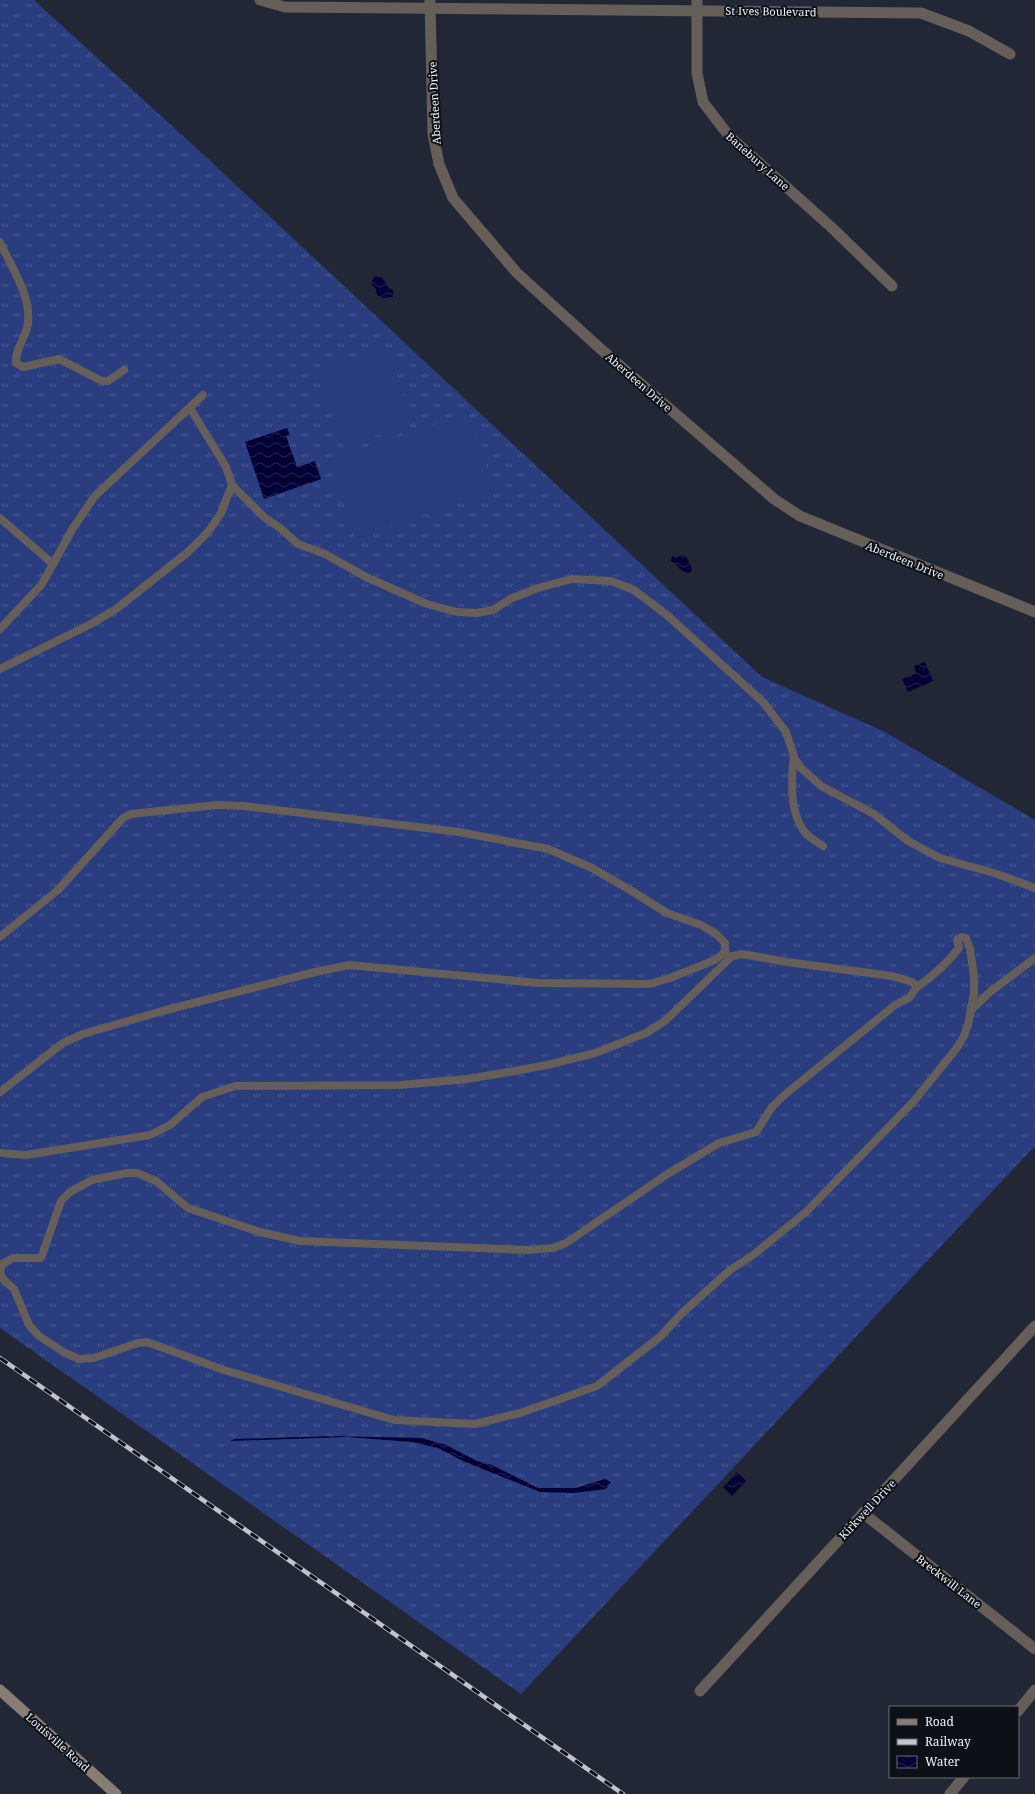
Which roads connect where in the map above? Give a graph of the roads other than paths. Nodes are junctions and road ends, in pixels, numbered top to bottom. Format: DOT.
graph roads {
  1 [pos="260,0"];
  2 [pos="430,4"];
  3 [pos="697,5"];
  4 [pos="1010,54"];
  5 [pos="0,242"];
  6 [pos="892,286"];
  7 [pos="124,370"];
  8 [pos="203,395"];
  9 [pos="190,408"];
  10 [pos="232,485"];
  11 [pos="0,518"];
  12 [pos="53,564"];
  13 [pos="1035,612"];
  14 [pos="0,629"];
  15 [pos="0,669"];
  16 [pos="794,756"];
  17 [pos="823,846"];
  18 [pos="1035,888"];
  19 [pos="0,937"];
  20 [pos="725,952"];
  21 [pos="1035,958"];
  22 [pos="728,960"];
  23 [pos="917,987"];
  24 [pos="971,1010"];
  25 [pos="0,1092"];
  26 [pos="0,1153"];
  27 [pos="1035,1326"];
  28 [pos="864,1513"];
  29 [pos="1035,1648"];
  30 [pos="0,1690"];
  31 [pos="1035,1690"];
  32 [pos="700,1691"];
  33 [pos="1019,1710"];
  34 [pos="963,1778"];
  35 [pos="116,1794"];
  36 [pos="950,1794"];
  1 -- 2 [label="street, St Ives Boulevard"];
  2 -- 3 [label="street, St Ives Boulevard"];
  2 -- 13 [label="street, Aberdeen Drive"];
  3 -- 4 [label="street, St Ives Boulevard"];
  3 -- 6 [label="street, Banebury Lane"];
  5 -- 7 [label="lane"];
  8 -- 9 [label="lane"];
  9 -- 10 [label="lane"];
  9 -- 12 [label="lane"];
  10 -- 15 [label="lane"];
  10 -- 16 [label="lane"];
  11 -- 12 [label="lane"];
  12 -- 14 [label="lane"];
  16 -- 17 [label="lane"];
  16 -- 18 [label="lane"];
  19 -- 20 [label="lane"];
  20 -- 22 [label="lane"];
  20 -- 25 [label="lane"];
  21 -- 24 [label="lane"];
  22 -- 23 [label="lane"];
  22 -- 26 [label="lane"];
  23 -- 24 [label="lane"];
  23 -- 24 [label="lane"];
  27 -- 28 [label="street, Kirkwell Drive"];
  28 -- 29 [label="street, Breckwill Lane"];
  28 -- 32 [label="street, Kirkwell Drive"];
  30 -- 35 [label="main road, Louisville Road"];
  31 -- 33 [label="street"];
  34 -- 36 [label="street"];
}
